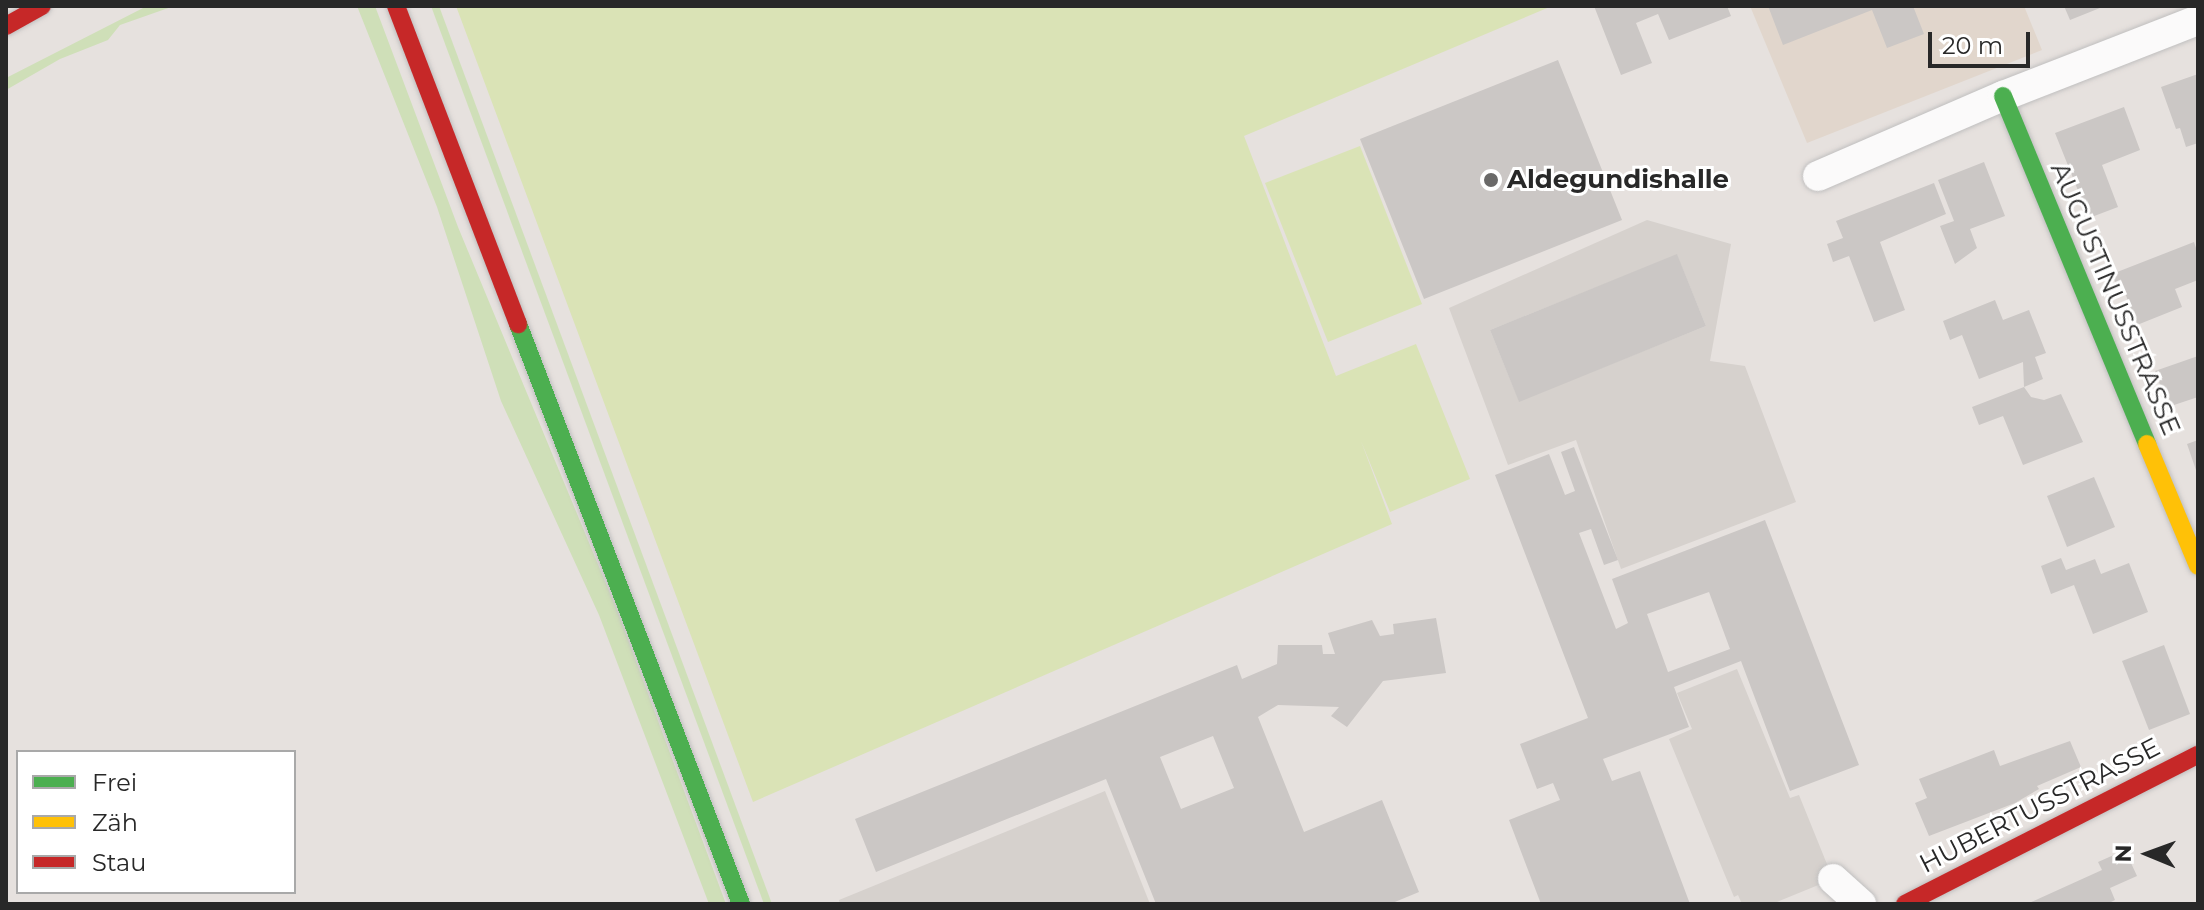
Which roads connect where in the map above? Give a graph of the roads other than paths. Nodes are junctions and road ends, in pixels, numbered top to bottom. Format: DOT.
graph roads {
  1 [pos="42,6"];
  2 [pos="396,6"];
  3 [pos="2198,20"];
  4 [pos="6,26"];
  5 [pos="2003,96"];
  6 [pos="1818,176"];
  7 [pos="2198,566"];
  8 [pos="2198,755"];
  9 [pos="1833,879"];
  10 [pos="741,904"];
  11 [pos="1861,904"];
  12 [pos="1905,904"];
  1 -- 4 [label="main road"];
  2 -- 10 [label="main road"];
  3 -- 5 [label="street"];
  5 -- 6 [label="street"];
  5 -- 7 [label="main road, AUGUSTINUSSTRASSE"];
  8 -- 12 [label="main road, HUBERTUSSTRASSE"];
  9 -- 11 [label="street"];
}
